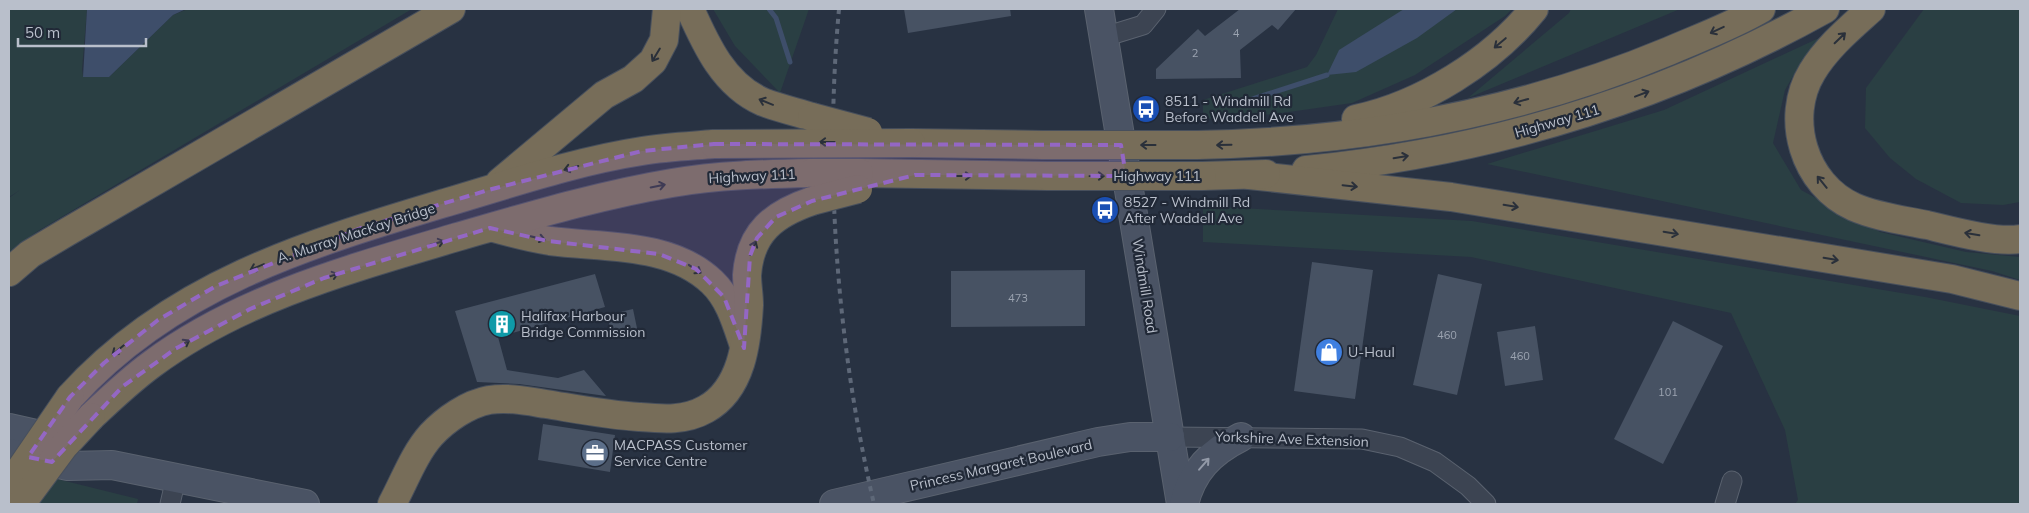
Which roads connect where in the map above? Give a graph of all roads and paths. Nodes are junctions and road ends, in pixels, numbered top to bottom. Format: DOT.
graph roads {
  1 [pos="452,9"];
  2 [pos="667,9"];
  3 [pos="690,9"];
  4 [pos="1099,9"];
  5 [pos="1156,9"];
  6 [pos="1534,9"];
  7 [pos="1761,9"];
  8 [pos="1826,9"];
  9 [pos="1871,9"];
  10 [pos="1104,37"];
  11 [pos="911,143"];
  12 [pos="1251,144"];
  13 [pos="1249,175"];
  14 [pos="859,181"];
  15 [pos="492,189"];
  16 [pos="479,231"];
  17 [pos="2020,239"];
  18 [pos="9,272"];
  19 [pos="2020,296"];
  20 [pos="744,348"];
  21 [pos="9,428"];
  22 [pos="1170,436"];
  23 [pos="1241,437"];
  24 [pos="9,452"];
  25 [pos="112,465"];
  26 [pos="176,478"];
  27 [pos="1732,481"];
  28 [pos="9,486"];
  29 [pos="21,504"];
  30 [pos="170,504"];
  31 [pos="305,504"];
  32 [pos="392,504"];
  33 [pos="834,504"];
  34 [pos="1182,504"];
  35 [pos="1486,504"];
  36 [pos="1725,504"];
  1 -- 18 [label="highway"];
  2 -- 15 [label="highway, one-way"];
  11 -- 3 [label="highway, one-way, bridge"];
  4 -- 10 [label="street, Windmill Road"];
  5 -- 10 [label="street"];
  6 -- 12 [label="highway, one-way"];
  7 -- 12 [label="highway, Highway 111, one-way"];
  13 -- 8 [label="highway, Highway 111, one-way"];
  17 -- 9 [label="highway, one-way"];
  10 -- 22 [label="street, Windmill Road"];
  12 -- 11 [label="highway, Highway 111, one-way, bridge"];
  11 -- 15 [label="highway, Highway 111, one-way, bridge"];
  14 -- 13 [label="highway, Highway 111, one-way, bridge"];
  13 -- 19 [label="highway, one-way"];
  16 -- 14 [label="highway, Highway 111, one-way, bridge"];
  20 -- 14 [label="highway, one-way, bridge"];
  15 -- 28 [label="highway, A. Murray MacKay Bridge, one-way, bridge"];
  16 -- 20 [label="highway, one-way"];
  29 -- 16 [label="highway, one-way, bridge"];
  20 -- 32 [label="highway"];
  21 -- 25 [label="street"];
  22 -- 23 [label="street, Yorkshire Ave Extension"];
  22 -- 33 [label="street, Princess Margaret Boulevard"];
  22 -- 34 [label="street, Windmill Road"];
  34 -- 23 [label="street, one-way"];
  23 -- 35 [label="street, Yorkshire Ave Extension"];
  24 -- 25 [label="street"];
  25 -- 26 [label="street"];
  26 -- 30 [label="street"];
  26 -- 31 [label="street"];
  27 -- 36 [label="street"];
}
